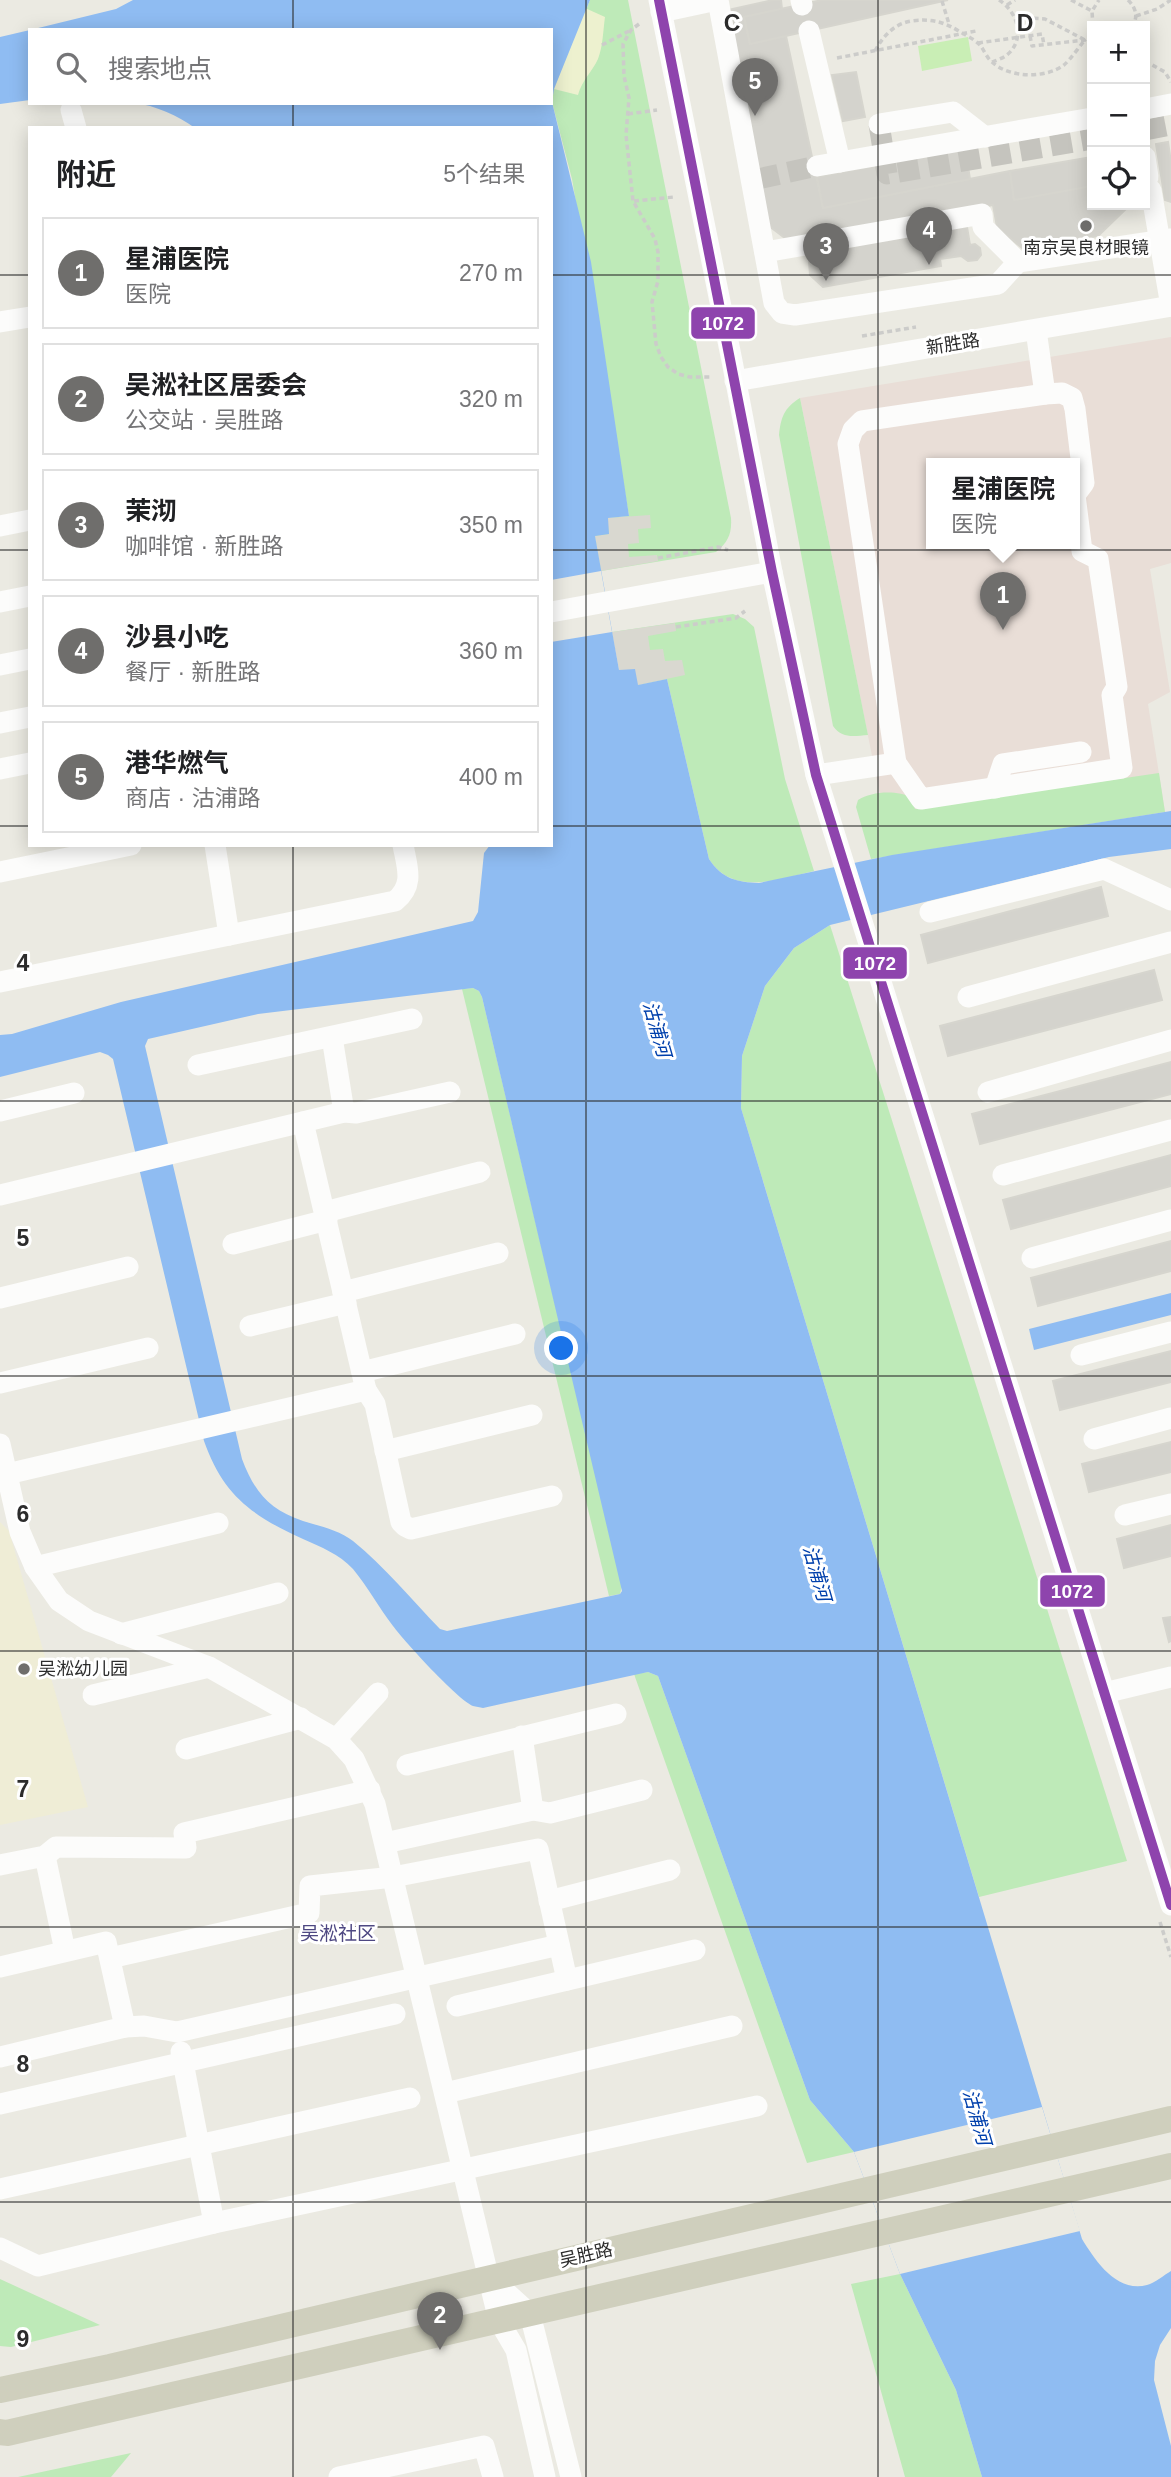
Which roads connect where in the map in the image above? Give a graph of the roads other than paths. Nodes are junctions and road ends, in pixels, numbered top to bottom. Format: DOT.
graph roads {
  1 [pos="717,0"];
  2 [pos="660,6"];
  3 [pos="808,32"];
  4 [pos="1171,104"];
  5 [pos="1150,108"];
  6 [pos="1087,119"];
  7 [pos="880,124"];
  8 [pos="985,138"];
  9 [pos="840,162"];
  10 [pos="817,166"];
  11 [pos="1150,183"];
  12 [pos="1165,240"];
  13 [pos="765,251"];
  14 [pos="1018,262"];
  15 [pos="1171,306"];
  16 [pos="28,317"];
  17 [pos="0,322"];
  18 [pos="1037,330"];
  19 [pos="735,381"];
  20 [pos="1045,394"];
  21 [pos="1080,488"];
  22 [pos="28,520"];
  23 [pos="0,526"];
  24 [pos="1080,535"];
  25 [pos="772,572"];
  26 [pos="28,596"];
  27 [pos="0,602"];
  28 [pos="553,612"];
  29 [pos="28,659"];
  30 [pos="0,665"];
  31 [pos="28,717"];
  32 [pos="0,723"];
  33 [pos="1081,752"];
  34 [pos="28,763"];
  35 [pos="896,763"];
  36 [pos="0,769"];
  37 [pos="816,775"];
  38 [pos="995,788"];
  39 [pos="121,847"];
  40 [pos="215,847"];
  41 [pos="403,847"];
  42 [pos="0,872"];
  43 [pos="1171,900"];
  44 [pos="930,912"];
  45 [pos="229,935"];
  46 [pos="1171,942"];
  47 [pos="0,982"];
  48 [pos="968,997"];
  49 [pos="412,1019"];
  50 [pos="332,1037"];
  51 [pos="1171,1040"];
  52 [pos="198,1065"];
  53 [pos="450,1091"];
  54 [pos="988,1091"];
  55 [pos="74,1093"];
  56 [pos="0,1111"];
  57 [pos="344,1112"];
  58 [pos="303,1122"];
  59 [pos="1171,1130"];
  60 [pos="480,1172"];
  61 [pos="1003,1175"];
  62 [pos="0,1195"];
  63 [pos="326,1216"];
  64 [pos="1171,1220"];
  65 [pos="233,1244"];
  66 [pos="498,1253"];
  67 [pos="1032,1258"];
  68 [pos="128,1267"];
  69 [pos="345,1297"];
  70 [pos="0,1298"];
  71 [pos="250,1326"];
  72 [pos="1171,1332"];
  73 [pos="515,1334"];
  74 [pos="148,1348"];
  75 [pos="1081,1355"];
  76 [pos="364,1381"];
  77 [pos="0,1383"];
  78 [pos="532,1415"];
  79 [pos="1171,1418"];
  80 [pos="1094,1439"];
  81 [pos="0,1444"];
  82 [pos="385,1451"];
  83 [pos="2,1475"];
  84 [pos="552,1496"];
  85 [pos="1171,1504"];
  86 [pos="1125,1515"];
  87 [pos="218,1523"];
  88 [pos="35,1567"];
  89 [pos="278,1594"];
  90 [pos="121,1634"];
  91 [pos="209,1667"];
  92 [pos="1171,1676"];
  93 [pos="378,1693"];
  94 [pos="1104,1693"];
  95 [pos="93,1695"];
  96 [pos="616,1714"];
  97 [pos="300,1718"];
  98 [pos="522,1736"];
  99 [pos="336,1739"];
  100 [pos="186,1749"];
  101 [pos="407,1765"];
  102 [pos="370,1790"];
  103 [pos="642,1790"];
  104 [pos="533,1810"];
  105 [pos="385,1843"];
  106 [pos="45,1856"];
  107 [pos="0,1865"];
  108 [pos="670,1870"];
  109 [pos="393,1877"];
  110 [pos="550,1901"];
  111 [pos="1171,1905"];
  112 [pos="559,1945"];
  113 [pos="695,1950"];
  114 [pos="65,1951"];
  115 [pos="110,1958"];
  116 [pos="0,1966"];
  117 [pos="417,1979"];
  118 [pos="567,1980"];
  119 [pos="457,2006"];
  120 [pos="395,2014"];
  121 [pos="732,2026"];
  122 [pos="125,2027"];
  123 [pos="177,2032"];
  124 [pos="0,2057"];
  125 [pos="183,2063"];
  126 [pos="445,2093"];
  127 [pos="410,2098"];
  128 [pos="0,2104"];
  129 [pos="757,2106"];
  130 [pos="1171,2119"];
  131 [pos="199,2144"];
  132 [pos="1171,2166"];
  133 [pos="463,2170"];
  134 [pos="0,2189"];
  135 [pos="214,2223"];
  136 [pos="0,2248"];
  137 [pos="489,2277"];
  138 [pos="530,2314"];
  139 [pos="499,2321"];
  140 [pos="0,2390"];
  141 [pos="0,2432"];
  142 [pos="338,2477"];
  143 [pos="493,2477"];
  144 [pos="545,2477"];
  145 [pos="571,2477"];
  1 -- 2 [label="street"];
  1 -- 13 [label="street"];
  2 -- 19 [label="street"];
  3 -- 9 [label="street"];
  4 -- 5 [label="street"];
  6 -- 8 [label="street"];
  7 -- 8 [label="street"];
  8 -- 9 [label="street"];
  9 -- 10 [label="street"];
  11 -- 12 [label="street"];
  12 -- 14 [label="street"];
  12 -- 15 [label="street"];
  13 -- 14 [label="street"];
  13 -- 14 [label="street"];
  15 -- 18 [label="street, 新胜路"];
  16 -- 17 [label="street"];
  18 -- 19 [label="street, 新胜路"];
  18 -- 20 [label="street"];
  19 -- 25 [label="street"];
  20 -- 21 [label="street"];
  20 -- 35 [label="street"];
  22 -- 23 [label="street"];
  24 -- 38 [label="street"];
  25 -- 28 [label="street"];
  25 -- 37 [label="street"];
  26 -- 27 [label="street"];
  29 -- 30 [label="street"];
  31 -- 32 [label="street"];
  33 -- 38 [label="street"];
  34 -- 36 [label="street"];
  35 -- 37 [label="street"];
  35 -- 38 [label="street"];
  37 -- 94 [label="street"];
  39 -- 42 [label="street"];
  40 -- 45 [label="street"];
  41 -- 45 [label="street"];
  43 -- 44 [label="street"];
  45 -- 47 [label="street"];
  46 -- 48 [label="street"];
  49 -- 50 [label="street"];
  50 -- 52 [label="street"];
  50 -- 57 [label="street"];
  51 -- 54 [label="street"];
  53 -- 57 [label="street"];
  55 -- 56 [label="street"];
  57 -- 58 [label="street"];
  58 -- 62 [label="street"];
  58 -- 63 [label="street"];
  59 -- 61 [label="street"];
  60 -- 63 [label="street"];
  63 -- 65 [label="street"];
  63 -- 69 [label="street"];
  64 -- 67 [label="street"];
  66 -- 69 [label="street"];
  68 -- 70 [label="street"];
  69 -- 71 [label="street"];
  69 -- 76 [label="street"];
  72 -- 75 [label="street"];
  73 -- 76 [label="street"];
  74 -- 77 [label="street"];
  76 -- 82 [label="street"];
  76 -- 83 [label="street"];
  78 -- 82 [label="street"];
  79 -- 80 [label="street"];
  81 -- 83 [label="street"];
  82 -- 84 [label="street"];
  83 -- 88 [label="street"];
  85 -- 86 [label="street"];
  87 -- 88 [label="street"];
  88 -- 90 [label="street"];
  89 -- 90 [label="street"];
  90 -- 91 [label="street"];
  91 -- 95 [label="street"];
  91 -- 97 [label="street"];
  92 -- 94 [label="street"];
  93 -- 99 [label="street"];
  94 -- 111 [label="street"];
  96 -- 98 [label="street"];
  97 -- 99 [label="street"];
  97 -- 100 [label="street"];
  98 -- 101 [label="street"];
  98 -- 104 [label="street"];
  99 -- 102 [label="street"];
  102 -- 105 [label="street"];
  102 -- 106 [label="street"];
  103 -- 104 [label="street"];
  104 -- 105 [label="street"];
  105 -- 109 [label="street"];
  106 -- 107 [label="street"];
  106 -- 114 [label="street"];
  108 -- 110 [label="street"];
  109 -- 110 [label="street"];
  109 -- 115 [label="street"];
  109 -- 117 [label="street"];
  110 -- 112 [label="street"];
  112 -- 117 [label="street"];
  112 -- 118 [label="street"];
  113 -- 118 [label="street"];
  114 -- 115 [label="street"];
  114 -- 116 [label="street"];
  115 -- 122 [label="street"];
  117 -- 123 [label="street"];
  117 -- 126 [label="street"];
  118 -- 119 [label="street"];
  120 -- 125 [label="street"];
  121 -- 126 [label="street"];
  122 -- 123 [label="street"];
  122 -- 124 [label="street"];
  123 -- 125 [label="street"];
  125 -- 128 [label="street"];
  125 -- 131 [label="street"];
  126 -- 133 [label="street"];
  127 -- 131 [label="street"];
  129 -- 133 [label="street"];
  130 -- 137 [label="main road, 吴胜路"];
  131 -- 134 [label="street"];
  131 -- 135 [label="street"];
  132 -- 138 [label="main road"];
  133 -- 135 [label="street"];
  133 -- 137 [label="street"];
  135 -- 136 [label="street"];
  137 -- 138 [label="street"];
  137 -- 139 [label="street"];
  137 -- 140 [label="main road, 吴胜路"];
  138 -- 139 [label="main road"];
  138 -- 145 [label="street"];
  139 -- 141 [label="main road"];
  139 -- 144 [label="street"];
  142 -- 143 [label="street"];
}
